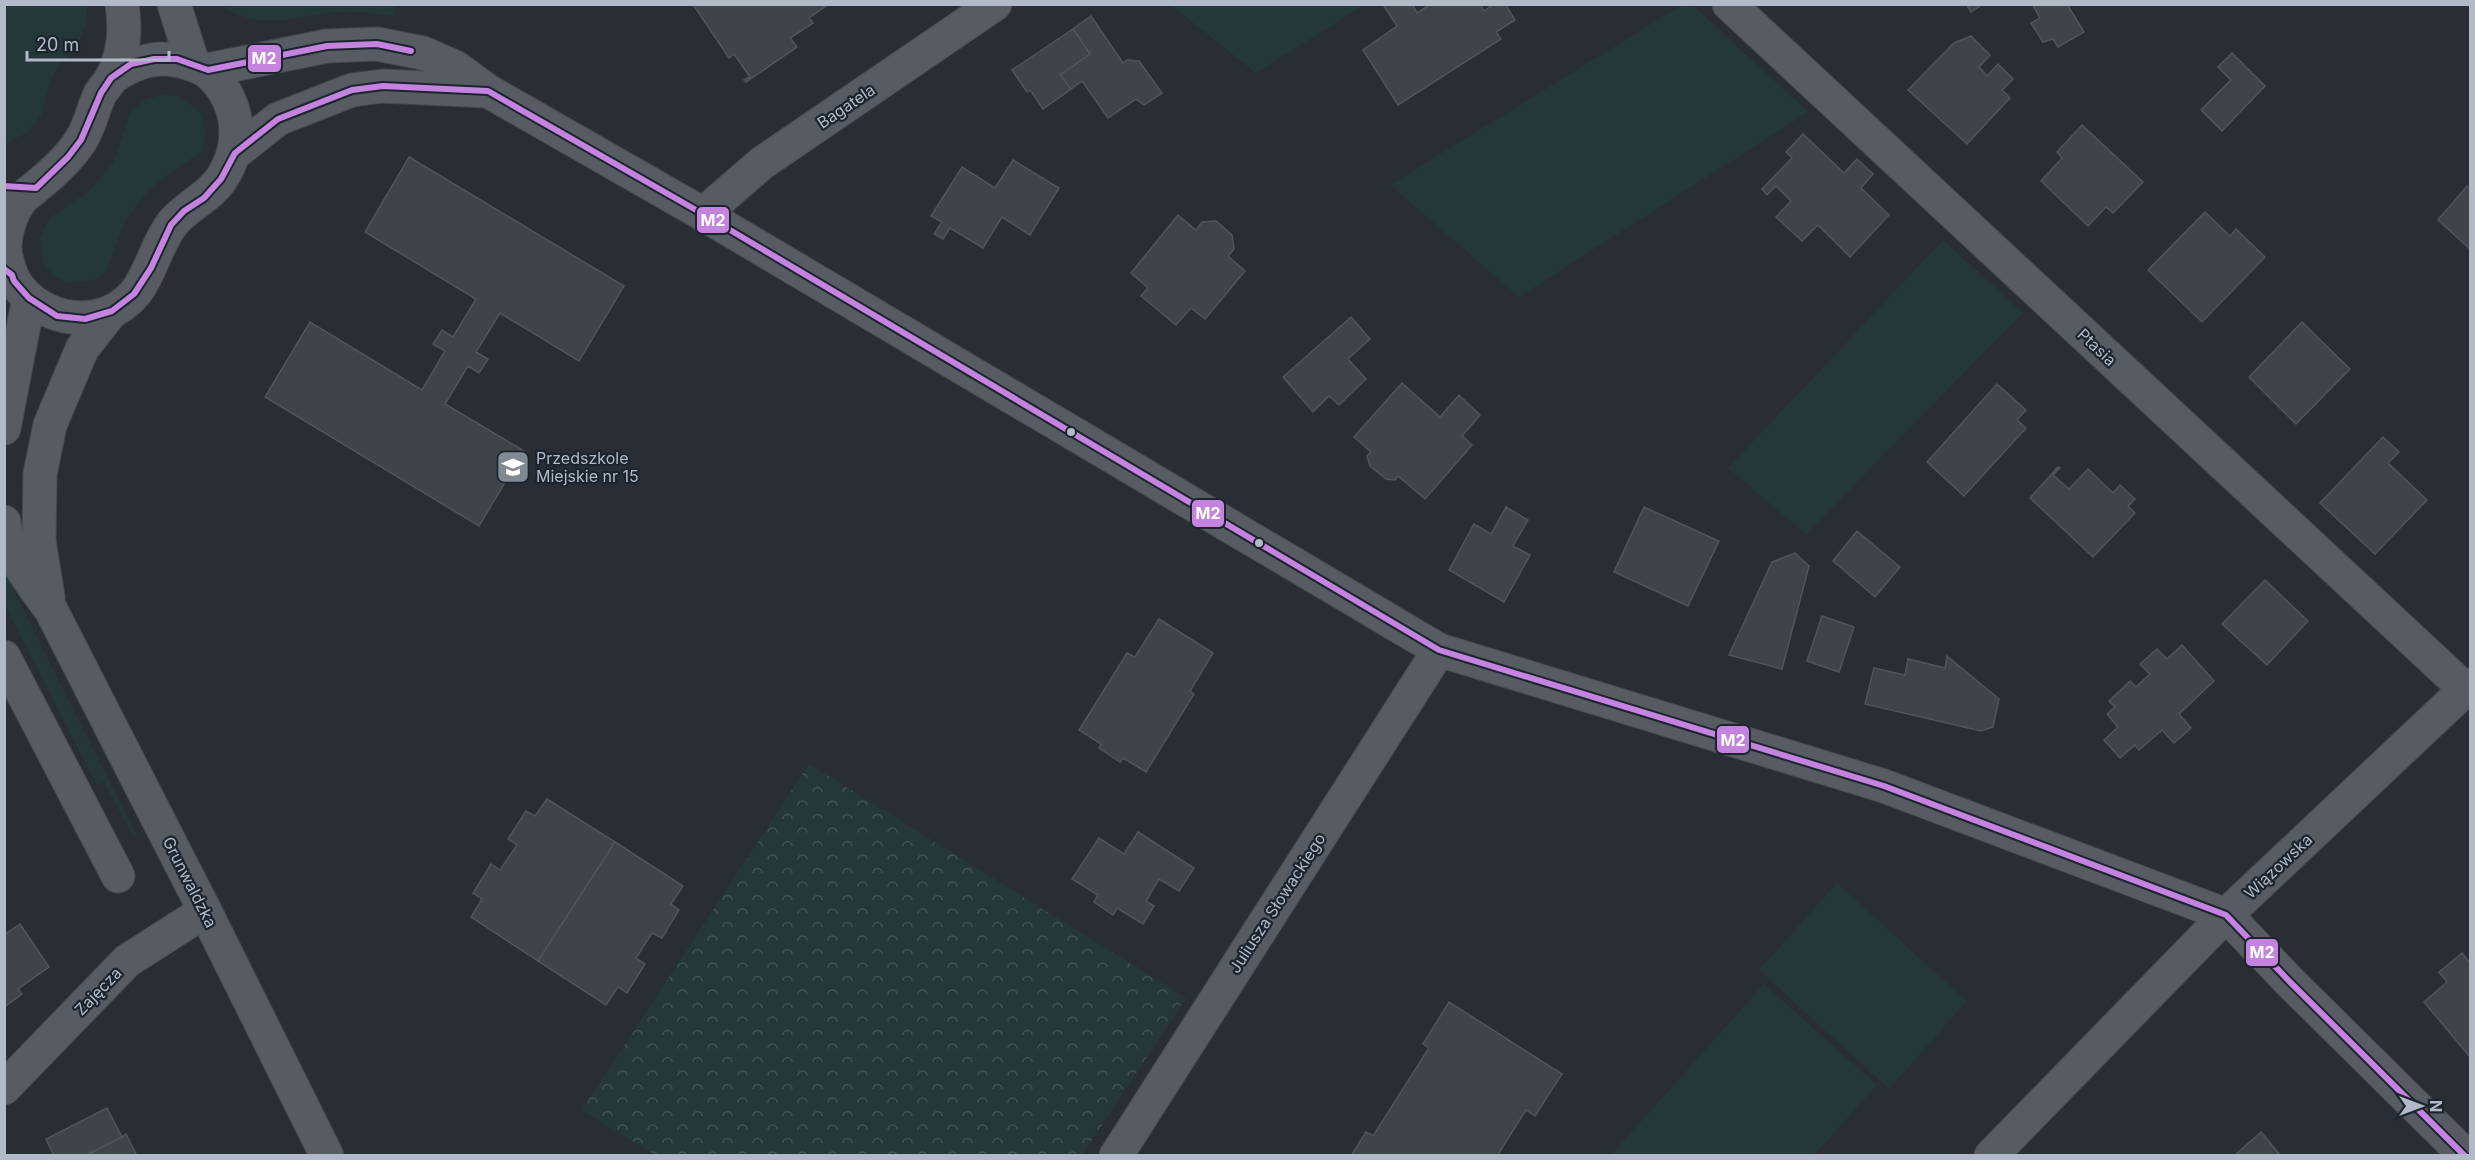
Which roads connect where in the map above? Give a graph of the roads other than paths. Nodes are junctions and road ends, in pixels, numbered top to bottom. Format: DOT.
graph roads {
  1 [pos="122,4"];
  2 [pos="174,4"];
  3 [pos="995,4"];
  4 [pos="1729,4"];
  5 [pos="200,67"];
  6 [pos="111,78"];
  7 [pos="488,91"];
  8 [pos="235,153"];
  9 [pos="20,187"];
  10 [pos="703,213"];
  11 [pos="15,281"];
  12 [pos="112,311"];
  13 [pos="4,428"];
  14 [pos="4,522"];
  15 [pos="51,610"];
  16 [pos="1439,650"];
  17 [pos="4,657"];
  18 [pos="2468,687"];
  19 [pos="118,876"];
  20 [pos="205,911"];
  21 [pos="2226,915"];
  22 [pos="4,1088"];
  23 [pos="327,1155"];
  24 [pos="1116,1155"];
  25 [pos="1991,1155"];
  26 [pos="2466,1155"];
  1 -- 6 [label="street"];
  2 -- 5 [label="street"];
  3 -- 10 [label="street, Bagatela"];
  4 -- 18 [label="street, Ptasia"];
  5 -- 6 [label="street"];
  5 -- 7 [label="street"];
  5 -- 8 [label="street"];
  6 -- 9 [label="street"];
  7 -- 8 [label="street"];
  7 -- 10 [label="street"];
  8 -- 12 [label="street"];
  9 -- 11 [label="street"];
  10 -- 16 [label="street"];
  11 -- 12 [label="street"];
  11 -- 13 [label="street"];
  12 -- 15 [label="street, Grunwaldzka"];
  14 -- 15 [label="street, Grunwaldzka"];
  15 -- 20 [label="street, Grunwaldzka"];
  16 -- 21 [label="street"];
  16 -- 24 [label="street, Juliusza Słowackiego"];
  17 -- 19 [label="street"];
  18 -- 21 [label="street, Wiązowska"];
  20 -- 22 [label="street, Zajęcza"];
  20 -- 23 [label="street, Grunwaldzka"];
  21 -- 25 [label="street, Wiązowska"];
  21 -- 26 [label="street"];
}
